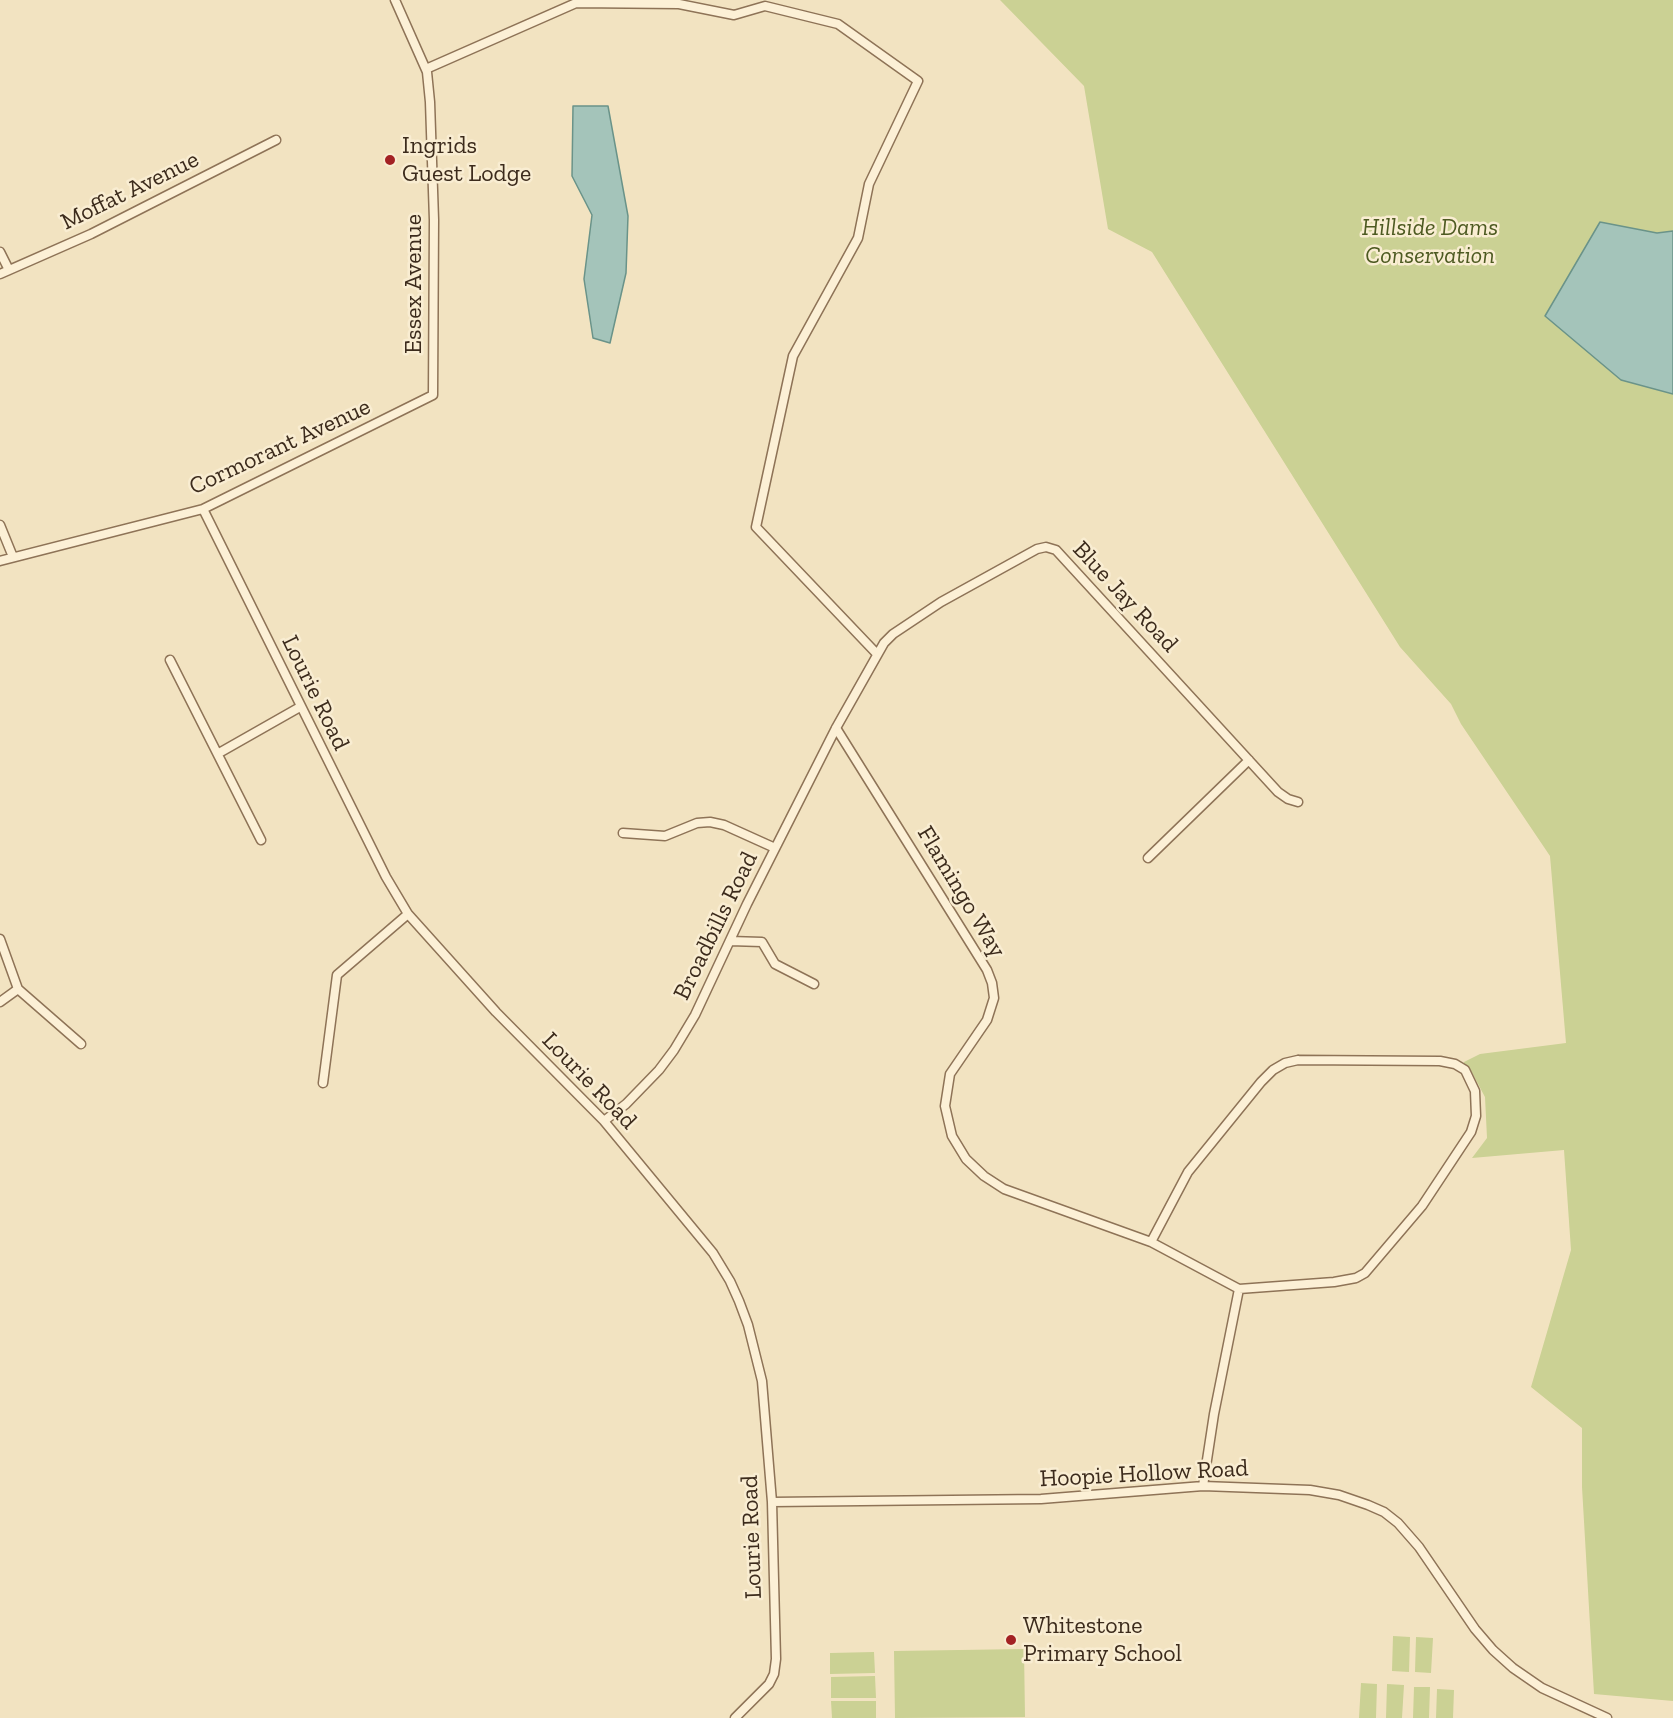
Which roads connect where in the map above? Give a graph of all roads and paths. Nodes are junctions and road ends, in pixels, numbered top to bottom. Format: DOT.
graph roads {
  1 [pos="395,0"];
  2 [pos="426,69"];
  3 [pos="276,140"];
  4 [pos="0,252"];
  5 [pos="9,270"];
  6 [pos="0,274"];
  7 [pos="434,395"];
  8 [pos="202,509"];
  9 [pos="0,525"];
  10 [pos="12,557"];
  11 [pos="0,561"];
  12 [pos="877,654"];
  13 [pos="170,660"];
  14 [pos="300,707"];
  15 [pos="836,728"];
  16 [pos="219,753"];
  17 [pos="1249,760"];
  18 [pos="1298,802"];
  19 [pos="623,833"];
  20 [pos="261,840"];
  21 [pos="775,848"];
  22 [pos="1148,858"];
  23 [pos="408,914"];
  24 [pos="0,939"];
  25 [pos="730,941"];
  26 [pos="814,984"];
  27 [pos="18,989"];
  28 [pos="0,1002"];
  29 [pos="81,1044"];
  30 [pos="322,1083"];
  31 [pos="604,1121"];
  32 [pos="1151,1242"];
  33 [pos="1239,1289"];
  34 [pos="1203,1486"];
  35 [pos="772,1502"];
  36 [pos="735,1718"];
  37 [pos="1607,1718"];
  1 -- 2 [label="street, Essex Avenue"];
  2 -- 7 [label="street, Essex Avenue"];
  2 -- 12 [label="street"];
  3 -- 5 [label="street, Moffat Avenue"];
  4 -- 5 [label="street"];
  5 -- 6 [label="street, Moffat Avenue"];
  7 -- 8 [label="street, Cormorant Avenue"];
  8 -- 10 [label="street, Cormorant Avenue"];
  8 -- 14 [label="street, Lourie Road"];
  9 -- 10 [label="street"];
  10 -- 11 [label="street, Cormorant Avenue"];
  12 -- 15 [label="street, Blue Jay Road"];
  12 -- 17 [label="street, Blue Jay Road"];
  13 -- 16 [label="street"];
  14 -- 16 [label="street"];
  14 -- 23 [label="street, Lourie Road"];
  15 -- 21 [label="street, Broadbills Road"];
  15 -- 32 [label="street, Flamingo Way"];
  16 -- 20 [label="street"];
  17 -- 18 [label="street, Blue Jay Road"];
  17 -- 22 [label="street"];
  19 -- 21 [label="street"];
  21 -- 25 [label="street, Broadbills Road"];
  23 -- 30 [label="street"];
  23 -- 31 [label="street, Lourie Road"];
  24 -- 27 [label="street"];
  25 -- 26 [label="street"];
  25 -- 31 [label="street, Broadbills Road"];
  27 -- 28 [label="street"];
  27 -- 29 [label="street"];
  31 -- 35 [label="street, Lourie Road"];
  32 -- 33 [label="street, Flamingo Way"];
  32 -- 33 [label="street"];
  33 -- 34 [label="street"];
  34 -- 35 [label="street, Hoopie Hollow Road"];
  34 -- 37 [label="street, Hoopie Hollow Road"];
  35 -- 36 [label="street, Lourie Road"];
}
